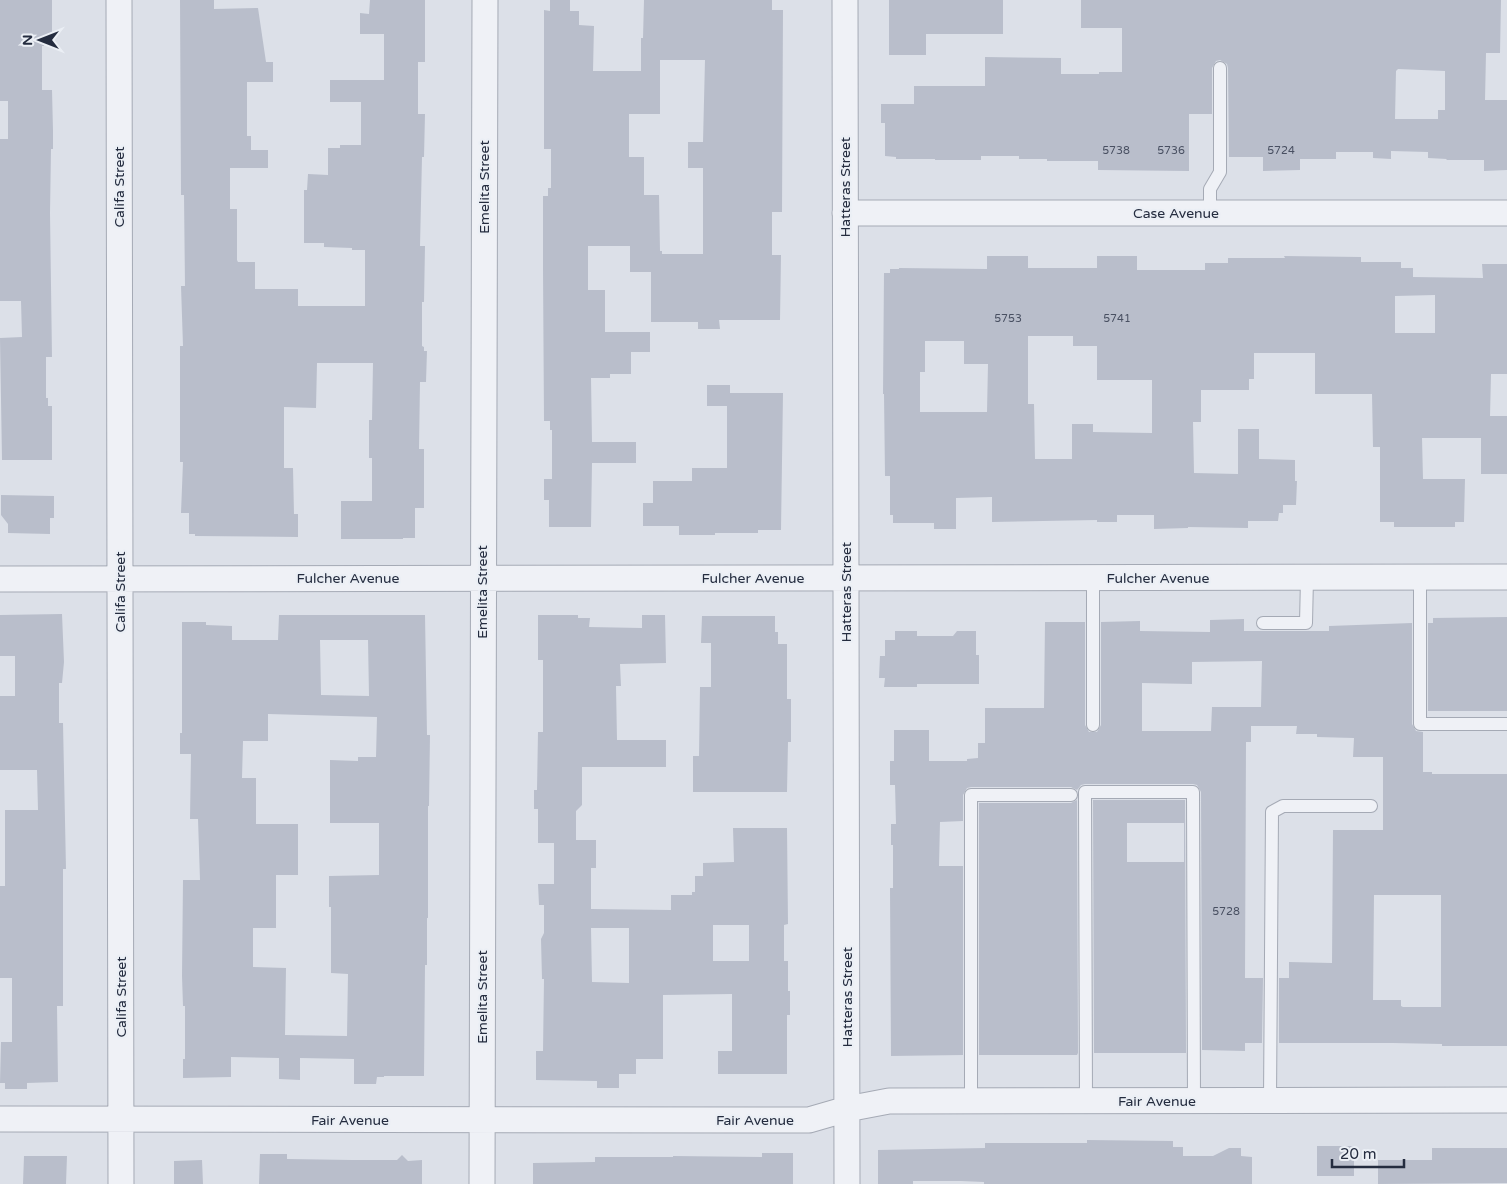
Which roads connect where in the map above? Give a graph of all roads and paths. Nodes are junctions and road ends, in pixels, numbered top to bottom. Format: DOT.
graph roads {
  1 [pos="119,0"];
  2 [pos="484,0"];
  3 [pos="845,0"];
  4 [pos="1220,68"];
  5 [pos="845,213"];
  6 [pos="1210,213"];
  7 [pos="1507,213"];
  8 [pos="120,578"];
  9 [pos="483,578"];
  10 [pos="846,578"];
  11 [pos="1093,578"];
  12 [pos="1306,578"];
  13 [pos="1420,578"];
  14 [pos="1507,578"];
  15 [pos="0,579"];
  16 [pos="1263,623"];
  17 [pos="1507,724"];
  18 [pos="1093,725"];
  19 [pos="1071,795"];
  20 [pos="1370,806"];
  21 [pos="1507,1100"];
  22 [pos="971,1101"];
  23 [pos="1086,1101"];
  24 [pos="1194,1101"];
  25 [pos="1270,1101"];
  26 [pos="847,1109"];
  27 [pos="0,1119"];
  28 [pos="121,1119"];
  29 [pos="482,1120"];
  30 [pos="121,1184"];
  31 [pos="482,1184"];
  32 [pos="847,1184"];
  1 -- 8 [label="street, Califa Street"];
  2 -- 9 [label="street, Emelita Street"];
  3 -- 5 [label="street, Hatteras Street"];
  4 -- 6 [label="lane"];
  5 -- 6 [label="street, Case Avenue"];
  5 -- 10 [label="street, Hatteras Street"];
  6 -- 7 [label="street, Case Avenue"];
  8 -- 9 [label="street, Fulcher Avenue"];
  8 -- 15 [label="street, Fulcher Avenue"];
  8 -- 28 [label="street, Califa Street"];
  9 -- 10 [label="street, Fulcher Avenue"];
  9 -- 29 [label="street, Emelita Street"];
  10 -- 11 [label="street, Fulcher Avenue"];
  10 -- 26 [label="street, Hatteras Street"];
  11 -- 12 [label="street, Fulcher Avenue"];
  11 -- 18 [label="lane"];
  12 -- 13 [label="street, Fulcher Avenue"];
  12 -- 16 [label="lane"];
  13 -- 14 [label="street, Fulcher Avenue"];
  13 -- 17 [label="lane"];
  19 -- 22 [label="lane"];
  20 -- 25 [label="lane"];
  21 -- 25 [label="street, Fair Avenue"];
  22 -- 23 [label="street, Fair Avenue"];
  22 -- 26 [label="street, Fair Avenue"];
  23 -- 24 [label="street, Fair Avenue"];
  23 -- 24 [label="lane"];
  24 -- 25 [label="street, Fair Avenue"];
  26 -- 29 [label="street, Fair Avenue"];
  26 -- 32 [label="street, Hatteras Street"];
  27 -- 28 [label="street, Fair Avenue"];
  28 -- 29 [label="street, Fair Avenue"];
  28 -- 30 [label="street, Califa Street"];
  29 -- 31 [label="street, Emelita Street"];
}
